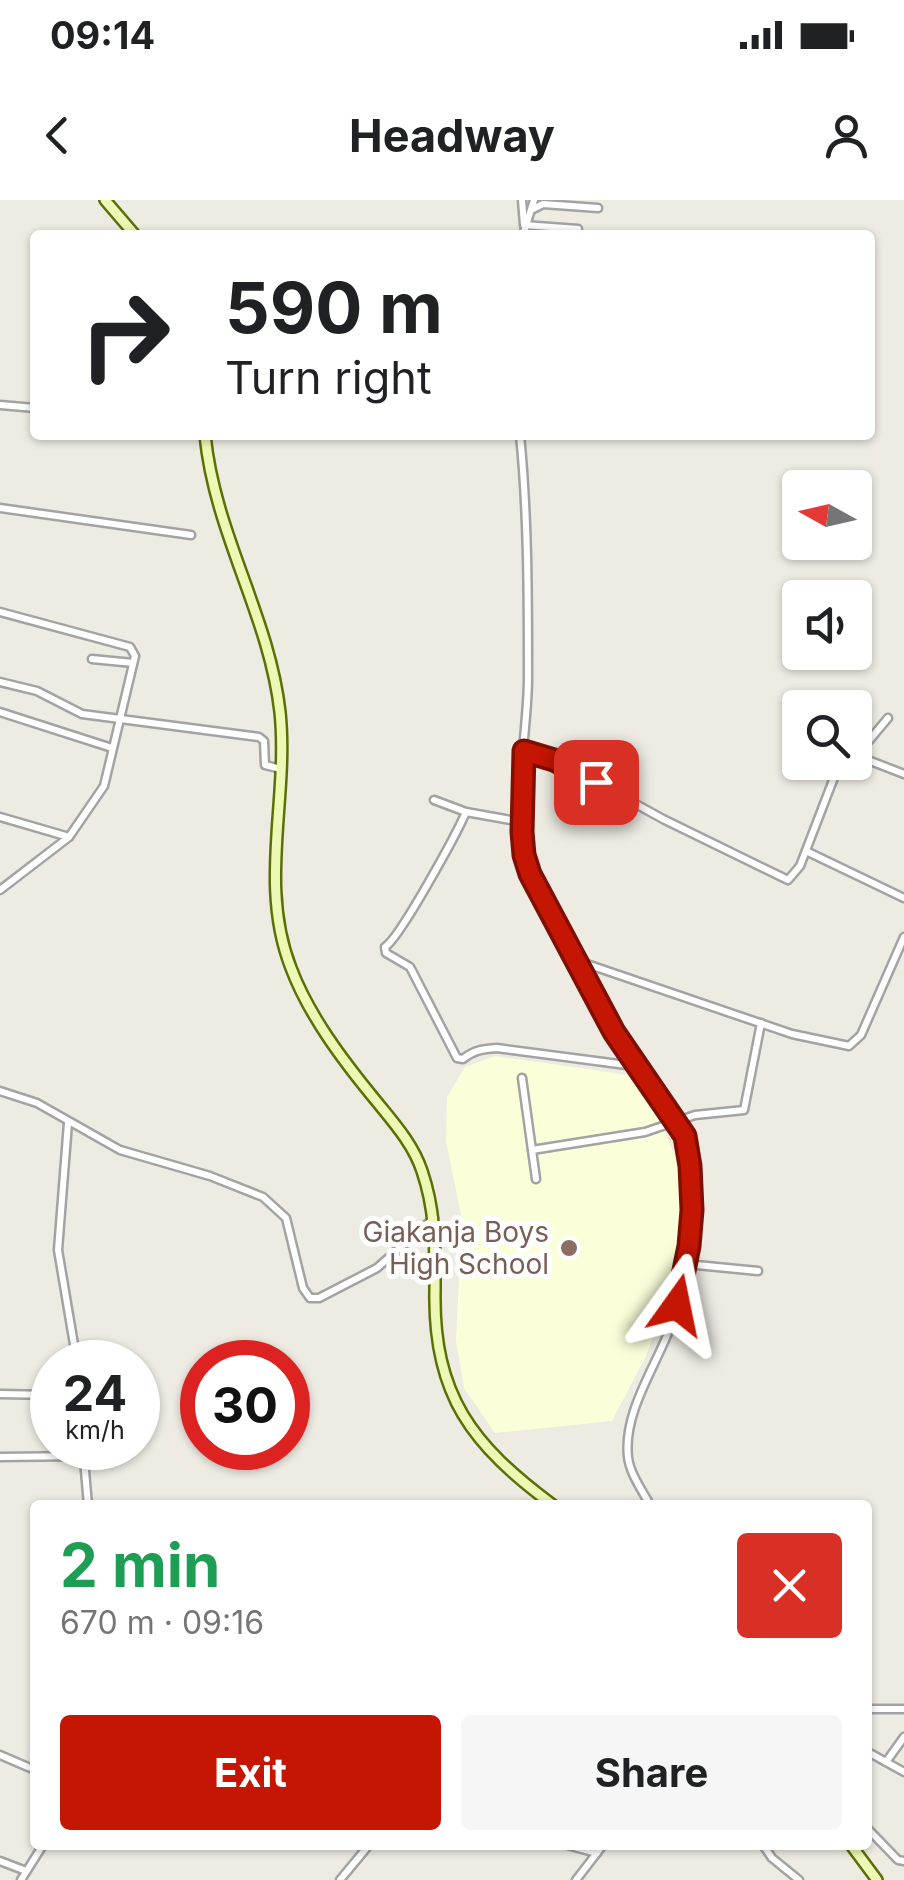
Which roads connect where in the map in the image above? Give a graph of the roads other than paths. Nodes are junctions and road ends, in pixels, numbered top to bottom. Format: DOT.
graph roads {
  1 [pos="105,200"];
  2 [pos="522,200"];
  3 [pos="534,205"];
  4 [pos="598,208"];
  5 [pos="524,225"];
  6 [pos="578,229"];
  7 [pos="131,230"];
  8 [pos="523,230"];
  9 [pos="0,405"];
  10 [pos="30,408"];
  11 [pos="206,440"];
  12 [pos="521,440"];
  13 [pos="0,508"];
  14 [pos="191,535"];
  15 [pos="0,612"];
  16 [pos="92,659"];
  17 [pos="133,663"];
  18 [pos="0,682"];
  19 [pos="0,712"];
  20 [pos="121,717"];
  21 [pos="888,718"];
  22 [pos="872,736"];
  23 [pos="112,748"];
  24 [pos="524,751"];
  25 [pos="872,761"];
  26 [pos="282,770"];
  27 [pos="904,774"];
  28 [pos="833,780"];
  29 [pos="434,800"];
  30 [pos="466,812"];
  31 [pos="0,816"];
  32 [pos="522,822"];
  33 [pos="69,838"];
  34 [pos="806,851"];
  35 [pos="0,890"];
  36 [pos="904,898"];
  37 [pos="904,937"];
  38 [pos="576,960"];
  39 [pos="761,1023"];
  40 [pos="635,1066"];
  41 [pos="522,1078"];
  42 [pos="0,1090"];
  43 [pos="677,1122"];
  44 [pos="68,1123"];
  45 [pos="532,1150"];
  46 [pos="536,1179"];
  47 [pos="435,1217"];
  48 [pos="686,1264"];
  49 [pos="758,1270"];
  50 [pos="73,1340"];
  51 [pos="0,1394"];
  52 [pos="30,1394"];
  53 [pos="30,1455"];
  54 [pos="0,1457"];
  55 [pos="85,1470"];
  56 [pos="88,1500"];
  57 [pos="547,1500"];
  58 [pos="648,1500"];
  59 [pos="872,1708"];
  60 [pos="904,1709"];
  61 [pos="904,1738"];
  62 [pos="872,1754"];
  63 [pos="0,1755"];
  64 [pos="886,1762"];
  65 [pos="30,1768"];
  66 [pos="904,1772"];
  67 [pos="872,1834"];
  68 [pos="40,1850"];
  69 [pos="365,1850"];
  70 [pos="586,1850"];
  71 [pos="599,1850"];
  72 [pos="766,1850"];
  73 [pos="856,1850"];
  74 [pos="597,1853"];
  75 [pos="0,1861"];
  76 [pos="903,1864"];
  77 [pos="26,1872"];
  78 [pos="21,1880"];
  79 [pos="340,1880"];
  80 [pos="576,1880"];
  81 [pos="798,1880"];
  82 [pos="877,1880"];
  1 -- 7 [label="main road"];
  2 -- 5 [label="street"];
  3 -- 4 [label="street"];
  3 -- 5 [label="street"];
  5 -- 6 [label="street"];
  5 -- 8 [label="street"];
  9 -- 10 [label="street"];
  11 -- 26 [label="main road"];
  12 -- 24 [label="street"];
  13 -- 14 [label="street"];
  15 -- 17 [label="street"];
  16 -- 17 [label="street"];
  17 -- 20 [label="street"];
  18 -- 20 [label="street"];
  19 -- 23 [label="street"];
  20 -- 23 [label="street"];
  20 -- 26 [label="street"];
  21 -- 22 [label="street"];
  23 -- 33 [label="street"];
  24 -- 32 [label="street"];
  24 -- 34 [label="street"];
  25 -- 27 [label="street"];
  26 -- 47 [label="main road"];
  28 -- 34 [label="street"];
  29 -- 30 [label="street"];
  30 -- 32 [label="street"];
  30 -- 40 [label="street"];
  31 -- 33 [label="street"];
  32 -- 38 [label="street"];
  33 -- 35 [label="street"];
  34 -- 36 [label="street"];
  37 -- 39 [label="street"];
  38 -- 39 [label="street"];
  38 -- 40 [label="street"];
  39 -- 43 [label="street"];
  40 -- 43 [label="street"];
  41 -- 45 [label="street"];
  42 -- 44 [label="street"];
  43 -- 45 [label="street"];
  43 -- 48 [label="street"];
  44 -- 47 [label="street"];
  44 -- 50 [label="street"];
  45 -- 46 [label="street"];
  47 -- 57 [label="main road"];
  48 -- 49 [label="street"];
  48 -- 58 [label="street"];
  51 -- 52 [label="street"];
  53 -- 54 [label="street"];
  55 -- 56 [label="street"];
  59 -- 60 [label="street"];
  61 -- 64 [label="street"];
  62 -- 64 [label="street"];
  63 -- 65 [label="street"];
  64 -- 66 [label="street"];
  67 -- 76 [label="street"];
  68 -- 77 [label="street"];
  69 -- 79 [label="street"];
  70 -- 74 [label="street"];
  71 -- 74 [label="street"];
  72 -- 81 [label="street"];
  73 -- 82 [label="main road"];
  74 -- 80 [label="street"];
  75 -- 77 [label="street"];
  77 -- 78 [label="street"];
}
